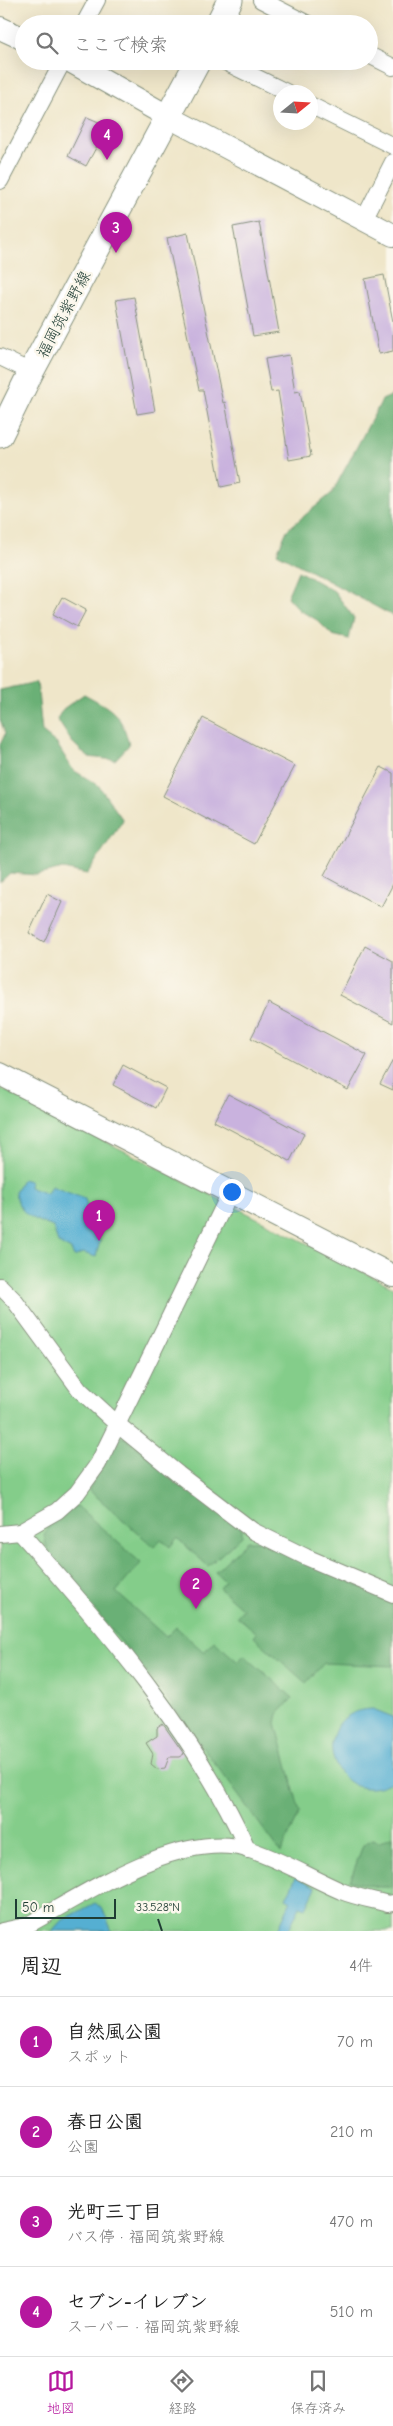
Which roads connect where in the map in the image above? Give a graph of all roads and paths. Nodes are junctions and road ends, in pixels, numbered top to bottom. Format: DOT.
graph roads {
  1 [pos="97,0"];
  2 [pos="230,0"];
  3 [pos="261,0"];
  4 [pos="89,15"];
  5 [pos="222,15"];
  6 [pos="290,15"];
  7 [pos="0,28"];
  8 [pos="15,35"];
  9 [pos="378,60"];
  10 [pos="393,67"];
  11 [pos="58,70"];
  12 [pos="86,70"];
  13 [pos="193,70"];
  14 [pos="241,70"];
  15 [pos="273,86"];
  16 [pos="318,109"];
  17 [pos="169,117"];
  18 [pos="393,146"];
  19 [pos="393,162"];
  20 [pos="0,181"];
  21 [pos="364,221"];
  22 [pos="393,235"];
  23 [pos="0,356"];
  24 [pos="31,372"];
  25 [pos="0,435"];
  26 [pos="0,1074"];
  27 [pos="231,1191"];
  28 [pos="393,1276"];
  29 [pos="0,1286"];
  30 [pos="117,1424"];
  31 [pos="20,1532"];
  32 [pos="0,1534"];
  33 [pos="393,1594"];
  34 [pos="248,1850"];
  35 [pos="393,1903"];
  36 [pos="2,1931"];
  1 -- 4 [label="street"];
  2 -- 5 [label="main road"];
  3 -- 6 [label="street"];
  7 -- 8 [label="street"];
  9 -- 10 [label="street"];
  11 -- 20 [label="street"];
  12 -- 17 [label="street"];
  13 -- 17 [label="main road, 福岡筑紫野線"];
  14 -- 15 [label="street"];
  16 -- 18 [label="street"];
  17 -- 21 [label="street"];
  17 -- 24 [label="main road, 福岡筑紫野線"];
  19 -- 21 [label="street"];
  21 -- 22 [label="street"];
  23 -- 24 [label="street"];
  24 -- 25 [label="main road, 福岡筑紫野線"];
  26 -- 27 [label="street"];
  27 -- 28 [label="street"];
  27 -- 30 [label="street"];
  29 -- 30 [label="street"];
  30 -- 31 [label="street"];
  30 -- 33 [label="street"];
  31 -- 32 [label="street"];
  31 -- 34 [label="street"];
  34 -- 35 [label="street"];
  34 -- 36 [label="street"];
}
